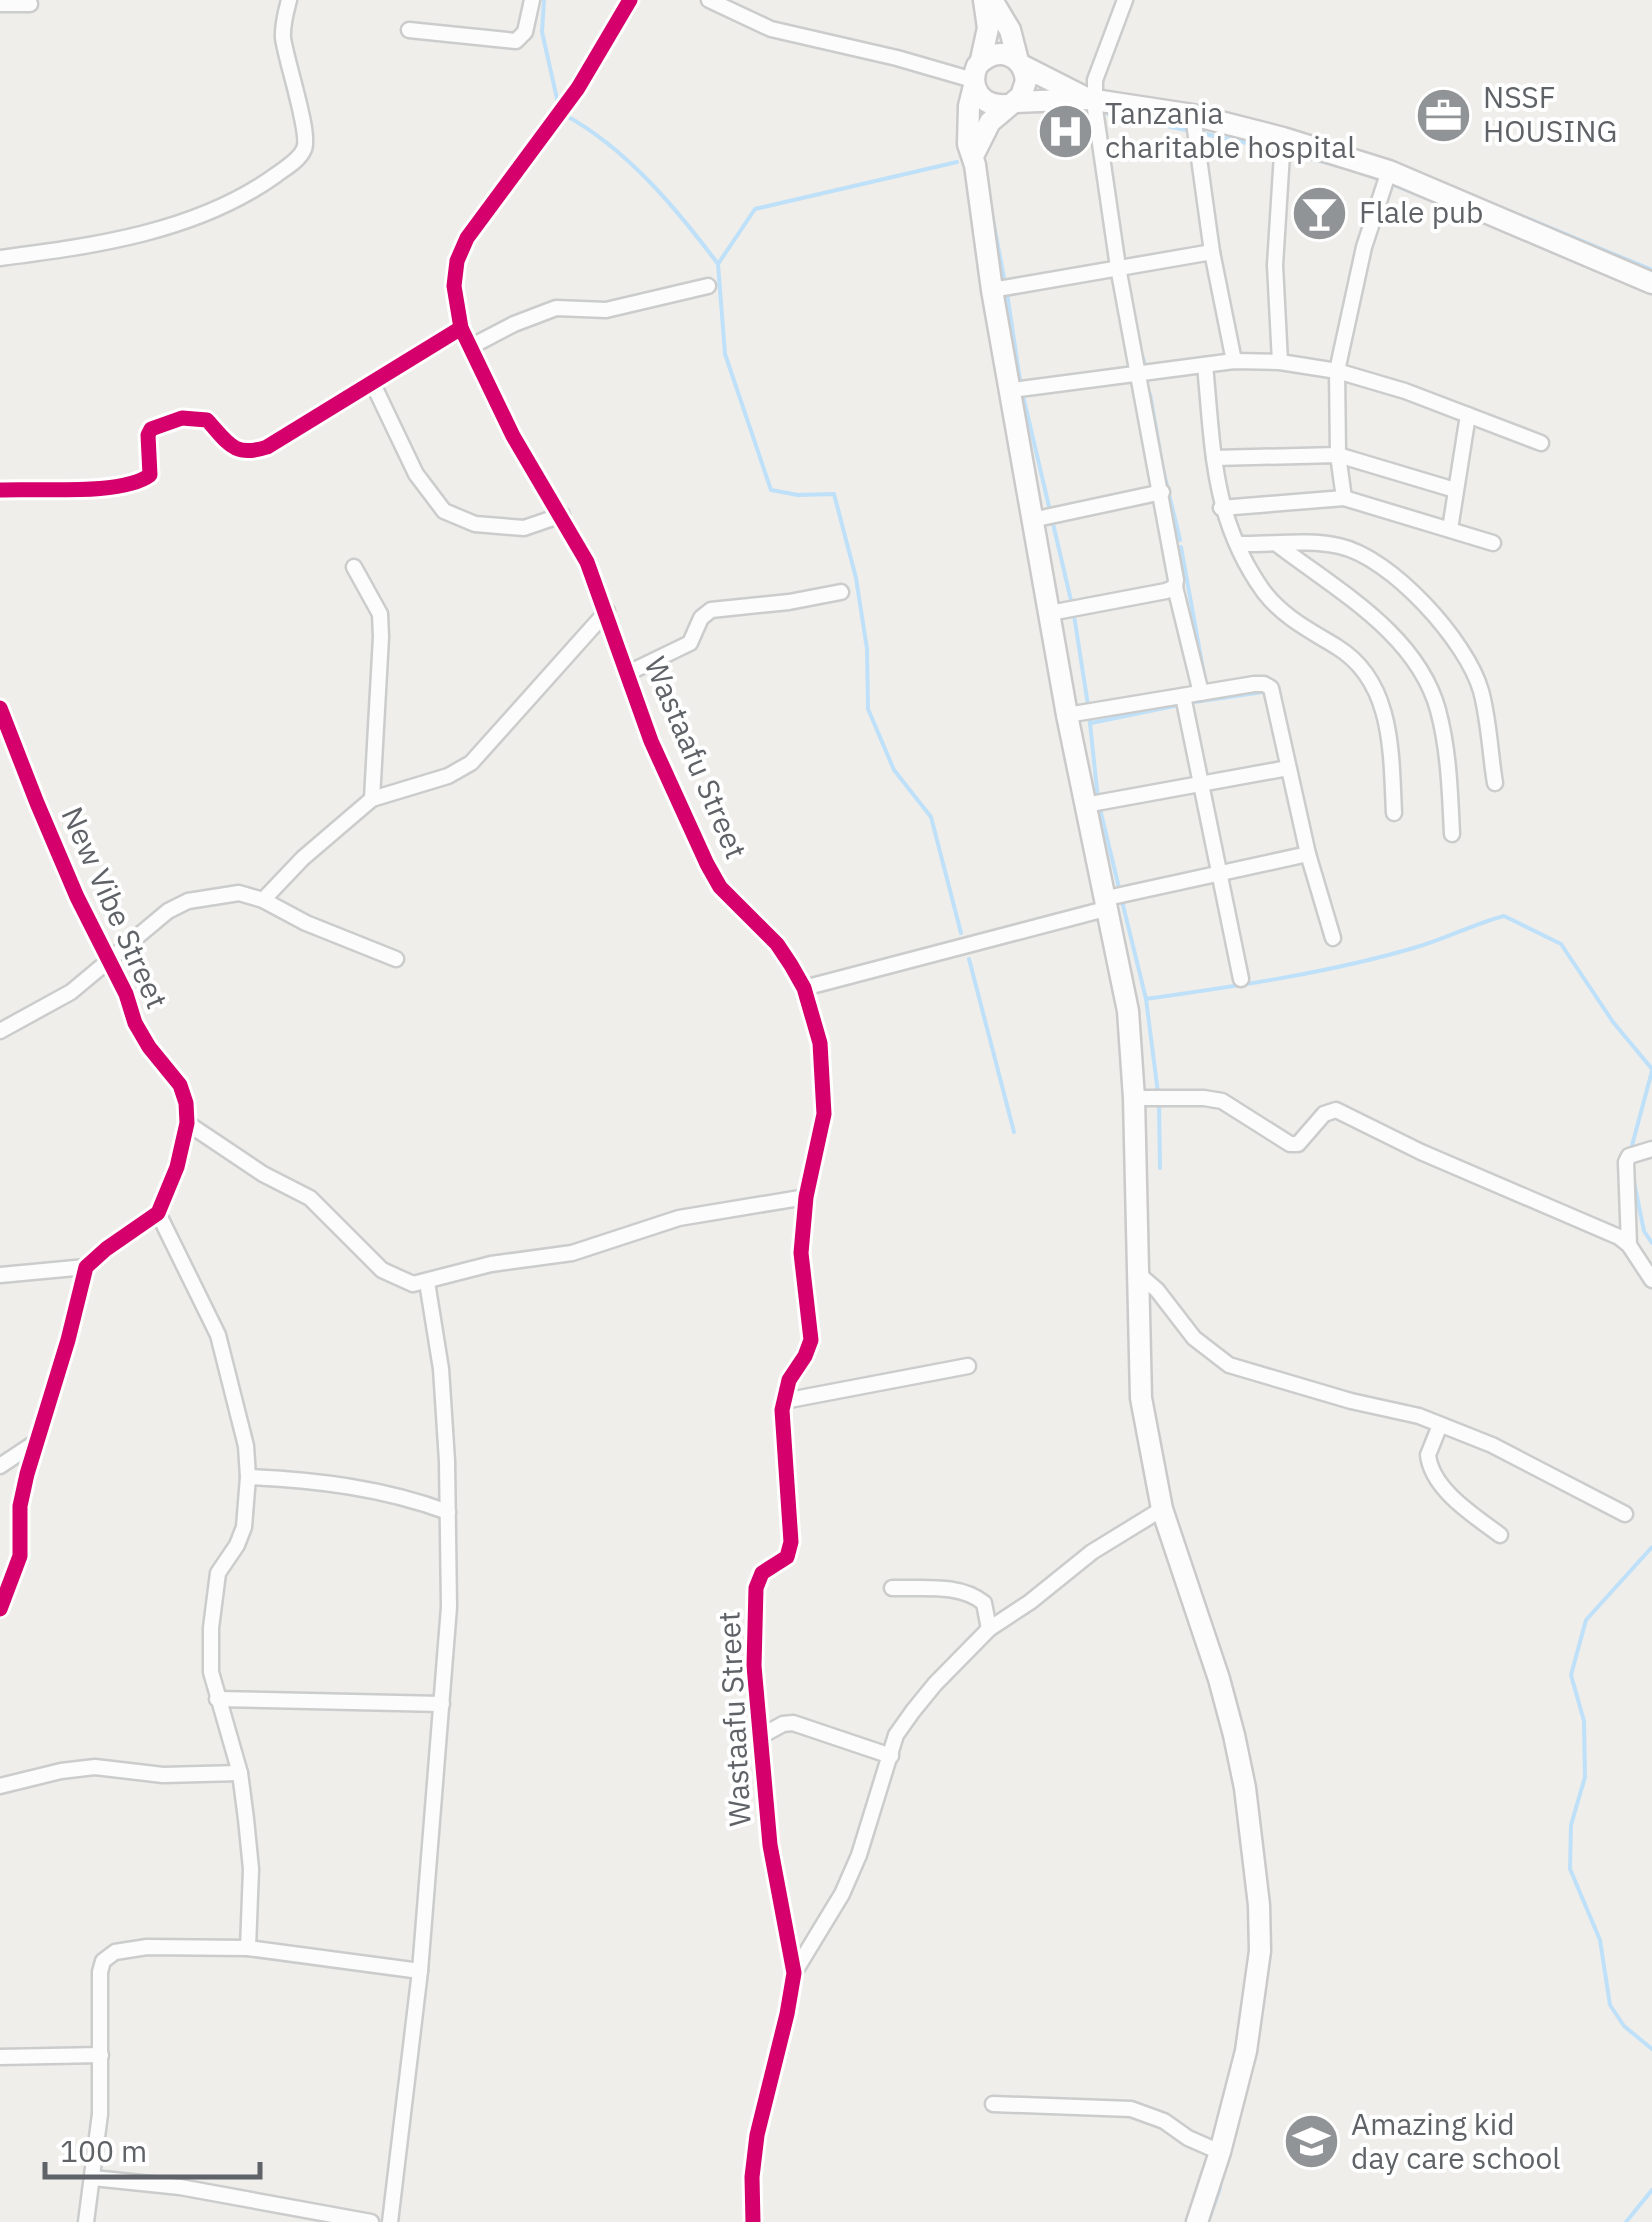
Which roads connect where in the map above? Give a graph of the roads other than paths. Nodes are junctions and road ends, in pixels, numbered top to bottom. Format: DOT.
graph roads {
  1 [pos="288,0"];
  2 [pos="532,0"];
  3 [pos="630,0"];
  4 [pos="709,0"];
  5 [pos="984,0"];
  6 [pos="992,0"];
  7 [pos="1125,0"];
  8 [pos="0,4"];
  9 [pos="30,4"];
  10 [pos="409,30"];
  11 [pos="1021,63"];
  12 [pos="976,76"];
  13 [pos="1092,100"];
  14 [pos="1011,104"];
  15 [pos="1193,116"];
  16 [pos="1283,138"];
  17 [pos="973,156"];
  18 [pos="1388,171"];
  19 [pos="1212,252"];
  20 [pos="0,258"];
  21 [pos="1118,267"];
  22 [pos="1652,282"];
  23 [pos="708,286"];
  24 [pos="992,290"];
  25 [pos="461,328"];
  26 [pos="472,346"];
  27 [pos="1234,360"];
  28 [pos="1280,362"];
  29 [pos="1205,365"];
  30 [pos="1337,372"];
  31 [pos="1138,374"];
  32 [pos="373,384"];
  33 [pos="1012,390"];
  34 [pos="1468,414"];
  35 [pos="1541,444"];
  36 [pos="1338,455"];
  37 [pos="1214,458"];
  38 [pos="0,490"];
  39 [pos="1455,490"];
  40 [pos="1162,492"];
  41 [pos="1344,498"];
  42 [pos="1221,508"];
  43 [pos="562,515"];
  44 [pos="1032,520"];
  45 [pos="1450,529"];
  46 [pos="1493,542"];
  47 [pos="1238,544"];
  48 [pos="1278,545"];
  49 [pos="354,567"];
  50 [pos="1175,587"];
  51 [pos="841,592"];
  52 [pos="607,611"];
  53 [pos="1050,612"];
  54 [pos="628,672"];
  55 [pos="1201,694"];
  56 [pos="1184,696"];
  57 [pos="0,708"];
  58 [pos="1067,716"];
  59 [pos="1288,768"];
  60 [pos="1494,782"];
  61 [pos="1203,786"];
  62 [pos="372,800"];
  63 [pos="1085,805"];
  64 [pos="1394,813"];
  65 [pos="1452,834"];
  66 [pos="1308,854"];
  67 [pos="1220,875"];
  68 [pos="264,900"];
  69 [pos="1108,903"];
  70 [pos="1333,938"];
  71 [pos="396,959"];
  72 [pos="110,962"];
  73 [pos="1241,979"];
  74 [pos="804,988"];
  75 [pos="0,1030"];
  76 [pos="1134,1098"];
  77 [pos="187,1122"];
  78 [pos="1652,1150"];
  79 [pos="806,1197"];
  80 [pos="158,1214"];
  81 [pos="1629,1245"];
  82 [pos="86,1267"];
  83 [pos="1136,1271"];
  84 [pos="0,1275"];
  85 [pos="1652,1280"];
  86 [pos="427,1282"];
  87 [pos="968,1366"];
  88 [pos="784,1401"];
  89 [pos="1440,1424"];
  90 [pos="36,1442"];
  91 [pos="0,1466"];
  92 [pos="248,1477"];
  93 [pos="1162,1509"];
  94 [pos="448,1512"];
  95 [pos="1625,1514"];
  96 [pos="1500,1534"];
  97 [pos="892,1588"];
  98 [pos="0,1609"];
  99 [pos="989,1630"];
  100 [pos="217,1699"];
  101 [pos="442,1704"];
  102 [pos="761,1736"];
  103 [pos="891,1756"];
  104 [pos="240,1773"];
  105 [pos="0,1786"];
  106 [pos="248,1948"];
  107 [pos="420,1971"];
  108 [pos="794,1974"];
  109 [pos="101,2055"];
  110 [pos="0,2057"];
  111 [pos="994,2104"];
  112 [pos="1220,2152"];
  113 [pos="93,2178"];
  114 [pos="86,2222"];
  115 [pos="371,2222"];
  116 [pos="390,2222"];
  117 [pos="754,2222"];
  118 [pos="1196,2222"];
  1 -- 20 [label="street"];
  2 -- 10 [label="street"];
  3 -- 25 [label="street, Wastaafu Street"];
  4 -- 12 [label="street"];
  5 -- 12 [label="main road"];
  6 -- 11 [label="main road"];
  7 -- 13 [label="street"];
  8 -- 9 [label="street"];
  11 -- 12 [label="main road"];
  11 -- 13 [label="main road"];
  11 -- 14 [label="main road"];
  12 -- 14 [label="main road"];
  12 -- 17 [label="main road"];
  13 -- 14 [label="main road"];
  13 -- 15 [label="main road"];
  13 -- 21 [label="street"];
  14 -- 17 [label="main road"];
  15 -- 16 [label="main road"];
  15 -- 19 [label="street"];
  16 -- 18 [label="main road"];
  16 -- 28 [label="street"];
  17 -- 24 [label="main road"];
  18 -- 22 [label="main road"];
  18 -- 30 [label="street"];
  19 -- 21 [label="street"];
  19 -- 27 [label="street"];
  21 -- 24 [label="street"];
  21 -- 31 [label="street"];
  23 -- 26 [label="street"];
  24 -- 33 [label="main road"];
  25 -- 26 [label="street, Wastaafu Street"];
  25 -- 32 [label="street"];
  26 -- 43 [label="street, Wastaafu Street"];
  27 -- 28 [label="street"];
  27 -- 29 [label="street"];
  28 -- 30 [label="street"];
  29 -- 31 [label="street"];
  29 -- 37 [label="street"];
  30 -- 34 [label="street"];
  30 -- 36 [label="street"];
  31 -- 33 [label="street"];
  31 -- 40 [label="street"];
  32 -- 38 [label="street"];
  32 -- 43 [label="street"];
  33 -- 44 [label="main road"];
  34 -- 35 [label="street"];
  34 -- 39 [label="street"];
  36 -- 37 [label="street"];
  36 -- 39 [label="street"];
  36 -- 41 [label="street"];
  37 -- 42 [label="street"];
  39 -- 45 [label="street"];
  40 -- 44 [label="street"];
  40 -- 50 [label="street"];
  41 -- 42 [label="street"];
  41 -- 45 [label="street"];
  42 -- 47 [label="street"];
  43 -- 52 [label="street, Wastaafu Street"];
  44 -- 53 [label="main road"];
  45 -- 46 [label="street"];
  47 -- 48 [label="street"];
  47 -- 64 [label="street"];
  48 -- 60 [label="street"];
  48 -- 65 [label="street"];
  49 -- 62 [label="street"];
  50 -- 53 [label="street"];
  50 -- 55 [label="street"];
  51 -- 54 [label="street"];
  52 -- 54 [label="street, Wastaafu Street"];
  52 -- 62 [label="street"];
  53 -- 58 [label="main road"];
  54 -- 74 [label="street, Wastaafu Street"];
  55 -- 56 [label="street"];
  55 -- 59 [label="street"];
  56 -- 58 [label="street"];
  56 -- 61 [label="street"];
  57 -- 72 [label="street, New Vibe Street"];
  58 -- 63 [label="main road"];
  59 -- 61 [label="street"];
  59 -- 66 [label="street"];
  61 -- 63 [label="street"];
  61 -- 67 [label="street"];
  62 -- 68 [label="street"];
  63 -- 69 [label="main road"];
  66 -- 67 [label="street"];
  66 -- 70 [label="street"];
  67 -- 69 [label="street"];
  67 -- 73 [label="street"];
  68 -- 71 [label="street"];
  68 -- 72 [label="street"];
  69 -- 74 [label="street"];
  69 -- 76 [label="main road"];
  72 -- 75 [label="street"];
  72 -- 77 [label="street, New Vibe Street"];
  74 -- 79 [label="street, Wastaafu Street"];
  76 -- 81 [label="street"];
  76 -- 83 [label="main road"];
  77 -- 80 [label="street"];
  77 -- 86 [label="street"];
  78 -- 81 [label="street"];
  79 -- 86 [label="street"];
  79 -- 88 [label="street, Wastaafu Street"];
  80 -- 82 [label="street"];
  80 -- 92 [label="street"];
  81 -- 85 [label="street"];
  82 -- 84 [label="street"];
  82 -- 90 [label="street"];
  83 -- 89 [label="street"];
  83 -- 93 [label="main road"];
  86 -- 94 [label="street"];
  87 -- 88 [label="street"];
  88 -- 102 [label="street, Wastaafu Street"];
  89 -- 95 [label="street"];
  89 -- 96 [label="street"];
  90 -- 91 [label="street"];
  90 -- 98 [label="street"];
  92 -- 94 [label="street"];
  92 -- 100 [label="street"];
  93 -- 99 [label="street"];
  93 -- 112 [label="main road"];
  94 -- 101 [label="street"];
  97 -- 99 [label="street"];
  99 -- 103 [label="street"];
  100 -- 101 [label="street"];
  100 -- 104 [label="street"];
  101 -- 107 [label="street"];
  102 -- 103 [label="street"];
  102 -- 108 [label="street, Wastaafu Street"];
  103 -- 108 [label="street"];
  104 -- 105 [label="street"];
  104 -- 106 [label="street"];
  106 -- 107 [label="street"];
  106 -- 109 [label="street"];
  107 -- 116 [label="street"];
  108 -- 117 [label="street, Wastaafu Street"];
  109 -- 110 [label="street"];
  109 -- 113 [label="street"];
  111 -- 112 [label="street"];
  112 -- 118 [label="main road"];
  113 -- 114 [label="street"];
  113 -- 115 [label="street"];
}
